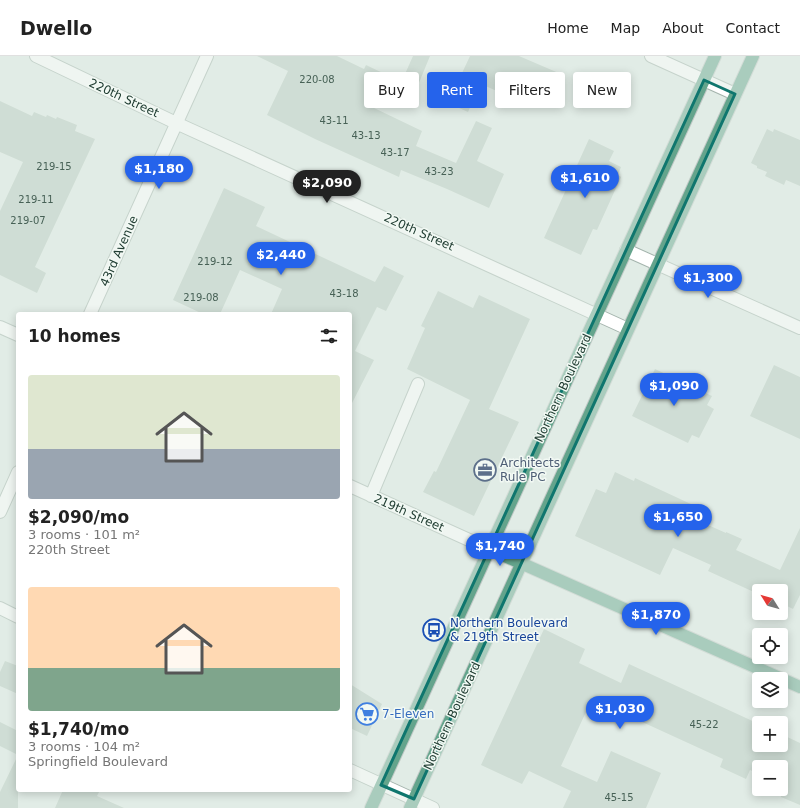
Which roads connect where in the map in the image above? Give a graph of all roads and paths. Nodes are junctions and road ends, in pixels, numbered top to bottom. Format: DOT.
graph roads {
  1 [pos="36,56"];
  2 [pos="207,56"];
  3 [pos="651,56"];
  4 [pos="715,56"];
  5 [pos="753,56"];
  6 [pos="704,80"];
  7 [pos="735,94"];
  8 [pos="176,122"];
  9 [pos="626,250"];
  10 [pos="658,264"];
  11 [pos="91,312"];
  12 [pos="597,314"];
  13 [pos="0,327"];
  14 [pos="800,328"];
  15 [pos="628,329"];
  16 [pos="16,334"];
  17 [pos="418,384"];
  18 [pos="16,476"];
  19 [pos="352,487"];
  20 [pos="371,496"];
  21 [pos="0,512"];
  22 [pos="489,549"];
  23 [pos="521,564"];
  24 [pos="0,608"];
  25 [pos="16,616"];
  26 [pos="800,687"];
  27 [pos="352,771"];
  28 [pos="381,784"];
  29 [pos="412,804"];
  30 [pos="370,808"];
  31 [pos="433,808"];
  1 -- 8 [label="street, 220th Street"];
  2 -- 8 [label="street, 43rd Avenue"];
  3 -- 6 [label="street"];
  4 -- 6 [label="main road, Northern Boulevard"];
  5 -- 7 [label="main road, Northern Boulevard"];
  6 -- 7 [label="street"];
  6 -- 9 [label="main road, Northern Boulevard"];
  7 -- 10 [label="main road, Northern Boulevard"];
  8 -- 11 [label="street, 43rd Avenue"];
  8 -- 12 [label="street, 220th Street"];
  9 -- 10 [label="street"];
  9 -- 12 [label="main road, Northern Boulevard"];
  10 -- 14 [label="street"];
  10 -- 15 [label="main road, Northern Boulevard"];
  12 -- 15 [label="street, 220th Street"];
  12 -- 22 [label="main road, Northern Boulevard"];
  13 -- 16 [label="street"];
  15 -- 23 [label="main road, Northern Boulevard"];
  17 -- 20 [label="street"];
  18 -- 21 [label="street"];
  19 -- 20 [label="street, 219th Street"];
  20 -- 22 [label="street, 219th Street"];
  22 -- 23 [label="main road"];
  22 -- 28 [label="main road, Northern Boulevard"];
  23 -- 26 [label="main road"];
  23 -- 29 [label="main road, Northern Boulevard"];
  24 -- 25 [label="street"];
  27 -- 28 [label="street"];
  28 -- 29 [label="street"];
  28 -- 30 [label="main road, Northern Boulevard"];
  29 -- 31 [label="street"];
}
